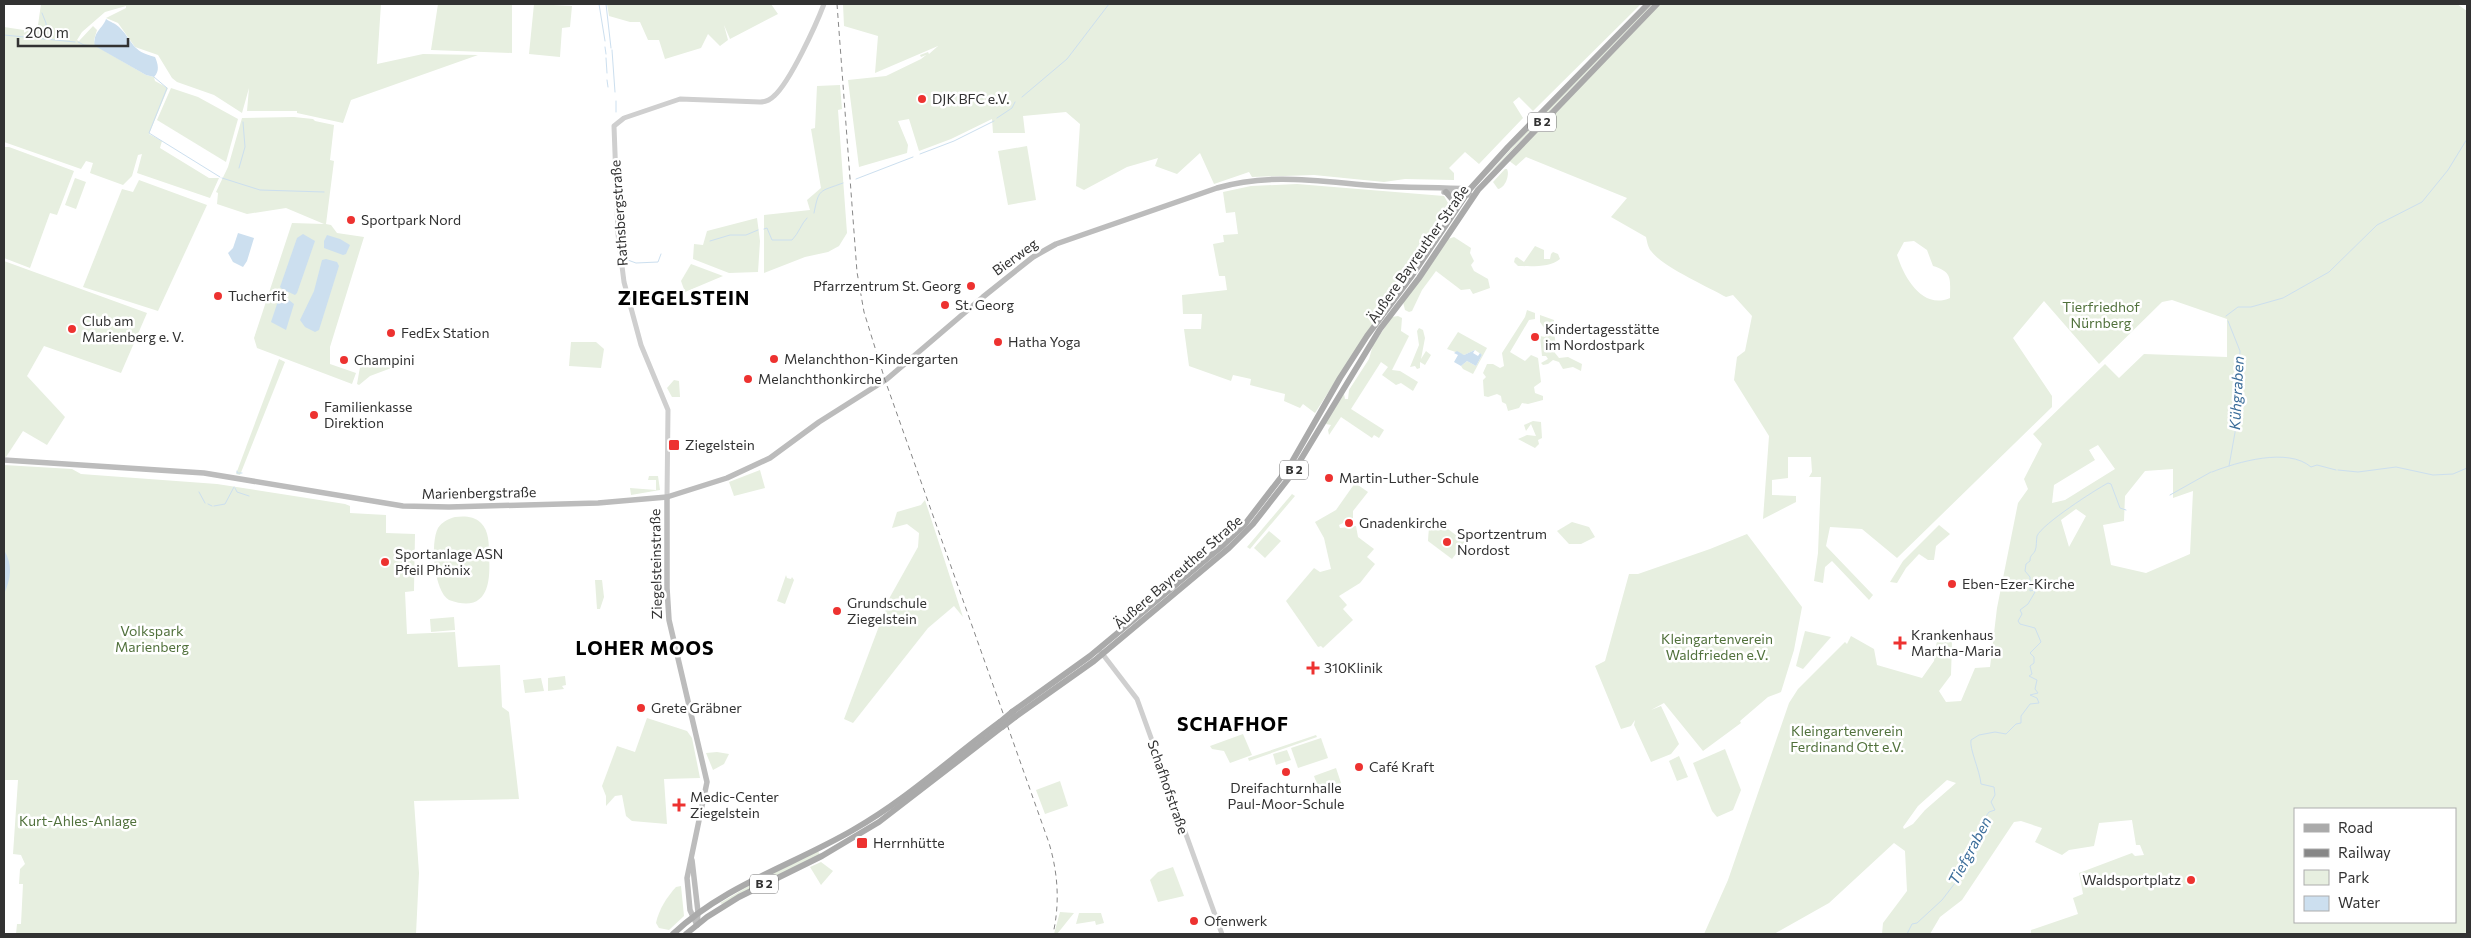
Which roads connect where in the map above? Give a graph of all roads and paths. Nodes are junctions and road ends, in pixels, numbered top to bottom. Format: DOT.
graph roads {
  1 [pos="824,4"];
  2 [pos="1648,4"];
  3 [pos="1657,4"];
  4 [pos="1433,189"];
  5 [pos="1446,192"];
  6 [pos="1470,193"];
  7 [pos="1454,211"];
  8 [pos="658,387"];
  9 [pos="4,460"];
  10 [pos="667,497"];
  11 [pos="1100,651"];
  12 [pos="1001,724"];
  13 [pos="719,898"];
  14 [pos="724,906"];
  15 [pos="695,915"];
  16 [pos="697,924"];
  17 [pos="673,934"];
  18 [pos="686,934"];
  19 [pos="1222,934"];
  1 -- 8 [label="street, Rathsbergstraße"];
  2 -- 6 [label="main road, Äußere Bayreuther Straße / B 2"];
  3 -- 6 [label="main road, Äußere Bayreuther Straße / B 2"];
  4 -- 5 [label="main road, Bierweg"];
  4 -- 6 [label="main road, Bierweg"];
  4 -- 10 [label="main road, Bierweg"];
  5 -- 6 [label="main road, Bierweg"];
  5 -- 7 [label="main road"];
  6 -- 7 [label="main road, Äußere Bayreuther Straße / B 2"];
  6 -- 11 [label="main road, Äußere Bayreuther Straße / B 2"];
  7 -- 11 [label="main road, Äußere Bayreuther Straße / B 2"];
  8 -- 10 [label="street, Ziegelsteinstraße"];
  9 -- 10 [label="main road, Marienbergstraße"];
  10 -- 15 [label="main road, Ziegelsteinstraße"];
  11 -- 12 [label="main road, Äußere Bayreuther Straße / B 2, bridge"];
  11 -- 19 [label="street, Schafhofstraße"];
  12 -- 13 [label="main road, Äußere Bayreuther Straße / B 2"];
  12 -- 14 [label="main road, Äußere Bayreuther Straße / B 2"];
  13 -- 14 [label="main road"];
  13 -- 15 [label="main road, Äußere Bayreuther Straße / B 2"];
  14 -- 16 [label="main road, Äußere Bayreuther Straße / B 2"];
  15 -- 16 [label="main road"];
  15 -- 17 [label="main road, Äußere Bayreuther Straße / B 2"];
  16 -- 18 [label="main road, Äußere Bayreuther Straße / B 2"];
}
